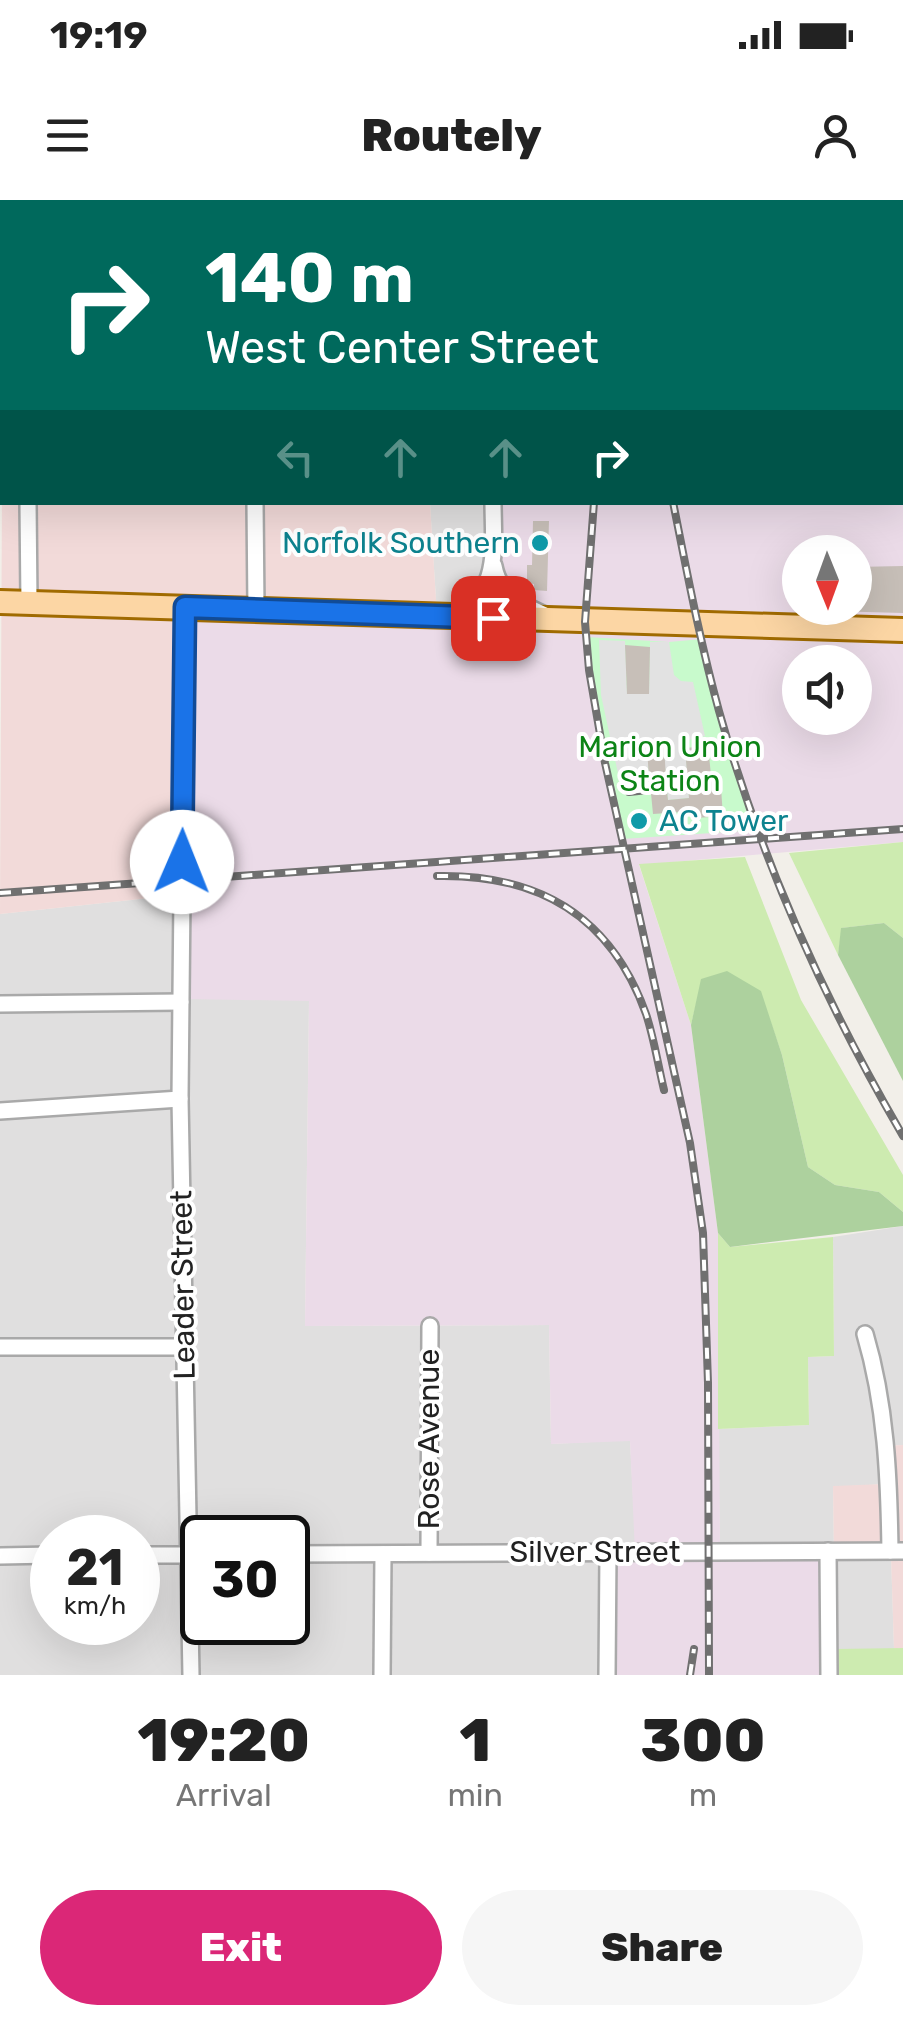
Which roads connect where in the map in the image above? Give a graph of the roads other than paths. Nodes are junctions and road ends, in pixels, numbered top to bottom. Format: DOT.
graph roads {
  1 [pos="28,505"];
  2 [pos="255,505"];
  3 [pos="493,505"];
  4 [pos="493,562"];
  5 [pos="0,602"];
  6 [pos="29,602"];
  7 [pos="185,607"];
  8 [pos="256,610"];
  9 [pos="437,616"];
  10 [pos="560,622"];
  11 [pos="903,630"];
  12 [pos="182,862"];
  13 [pos="182,895"];
  14 [pos="181,1002"];
  15 [pos="0,1004"];
  16 [pos="180,1098"];
  17 [pos="0,1111"];
  18 [pos="430,1326"];
  19 [pos="865,1334"];
  20 [pos="0,1347"];
  21 [pos="184,1347"];
  22 [pos="194,1515"];
  23 [pos="828,1551"];
  24 [pos="896,1551"];
  25 [pos="608,1552"];
  26 [pos="429,1553"];
  27 [pos="310,1554"];
  28 [pos="383,1554"];
  29 [pos="30,1555"];
  30 [pos="0,1556"];
  31 [pos="193,1645"];
  32 [pos="192,1675"];
  33 [pos="382,1675"];
  34 [pos="607,1675"];
  35 [pos="828,1675"];
  1 -- 6 [label="street"];
  2 -- 8 [label="street"];
  3 -- 4 [label="street"];
  4 -- 9 [label="street"];
  4 -- 10 [label="street"];
  5 -- 6 [label="main road"];
  6 -- 7 [label="main road"];
  7 -- 8 [label="main road"];
  7 -- 12 [label="street"];
  8 -- 9 [label="main road"];
  9 -- 10 [label="main road"];
  10 -- 11 [label="main road"];
  13 -- 14 [label="street, Leader Street"];
  14 -- 15 [label="street"];
  14 -- 16 [label="street, Leader Street"];
  16 -- 17 [label="street"];
  16 -- 21 [label="street, Leader Street"];
  18 -- 26 [label="street, Rose Avenue"];
  19 -- 24 [label="street"];
  20 -- 21 [label="street"];
  21 -- 22 [label="street, Leader Street"];
  23 -- 24 [label="street, Silver Street"];
  23 -- 25 [label="street, Silver Street"];
  23 -- 35 [label="street"];
  25 -- 26 [label="street, Silver Street"];
  25 -- 34 [label="street"];
  26 -- 28 [label="street, Silver Street"];
  27 -- 28 [label="street, Silver Street"];
  28 -- 33 [label="street"];
  29 -- 30 [label="street"];
  31 -- 32 [label="street, Leader Street"];
}
